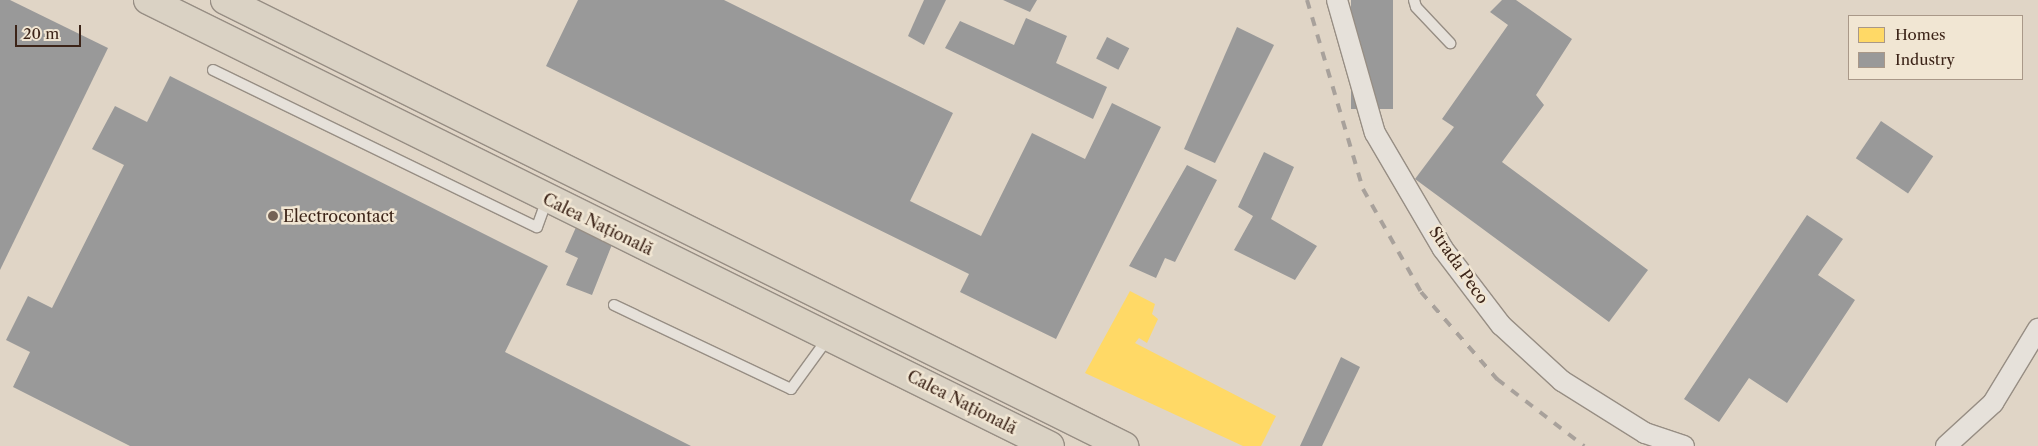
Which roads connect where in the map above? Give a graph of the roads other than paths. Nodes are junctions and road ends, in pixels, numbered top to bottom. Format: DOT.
graph roads {
  1 [pos="148,0"];
  2 [pos="224,0"];
  3 [pos="1337,0"];
  4 [pos="1414,0"];
  5 [pos="1450,43"];
  6 [pos="213,70"];
  7 [pos="547,200"];
  8 [pos="614,305"];
  9 [pos="2038,330"];
  10 [pos="830,336"];
  11 [pos="1050,446"];
  12 [pos="1124,446"];
  13 [pos="1684,446"];
  14 [pos="1946,446"];
  1 -- 7 [label="main road, Calea Națională"];
  2 -- 12 [label="main road, Calea Națională"];
  3 -- 13 [label="street, Strada Peco"];
  4 -- 5 [label="lane"];
  6 -- 7 [label="lane"];
  7 -- 10 [label="main road, Calea Națională"];
  8 -- 10 [label="lane"];
  9 -- 14 [label="street"];
  10 -- 11 [label="main road, Calea Națională"];
}
